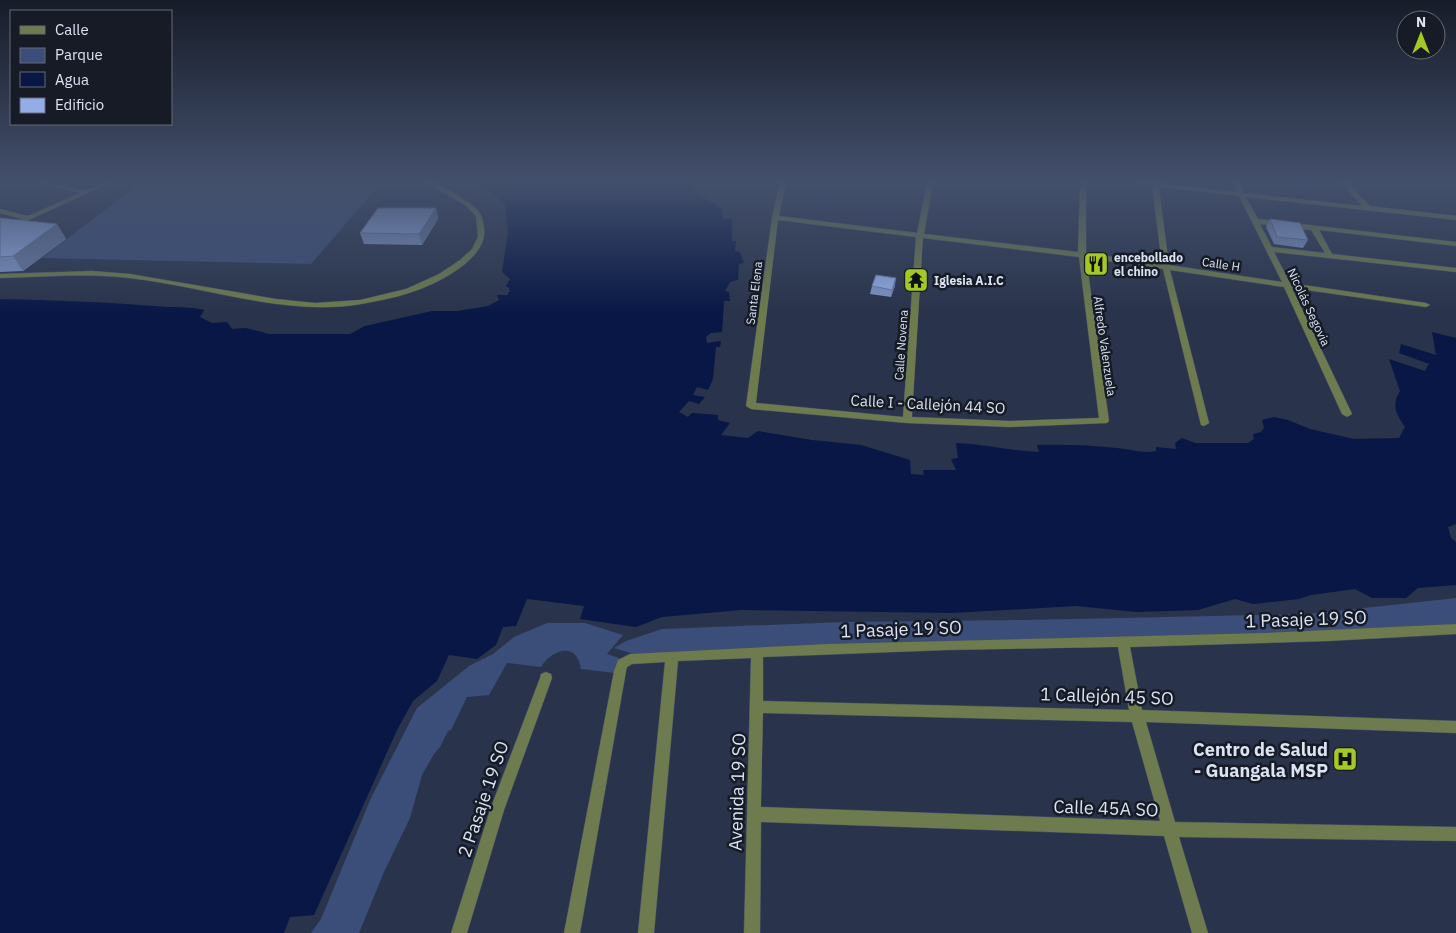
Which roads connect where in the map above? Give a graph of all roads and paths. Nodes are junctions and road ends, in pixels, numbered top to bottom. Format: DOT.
graph roads {
  1 [pos="481,227"];
  2 [pos="774,227"];
  3 [pos="844,227"];
  4 [pos="922,227"];
  5 [pos="1082,227"];
  6 [pos="1161,227"];
  7 [pos="1257,227"];
  8 [pos="1303,227"];
  9 [pos="1314,228"];
  10 [pos="920,236"];
  11 [pos="1456,244"];
  12 [pos="1269,249"];
  13 [pos="1082,255"];
  14 [pos="1330,256"];
  15 [pos="1166,268"];
  16 [pos="1456,270"];
  17 [pos="0,276"];
  18 [pos="1287,285"];
  19 [pos="1426,305"];
  20 [pos="751,406"];
  21 [pos="1347,414"];
  22 [pos="907,420"];
  23 [pos="1104,421"];
  24 [pos="1204,423"];
  25 [pos="1456,629"];
  26 [pos="1123,642"];
  27 [pos="757,652"];
  28 [pos="672,656"];
  29 [pos="546,678"];
  30 [pos="758,707"];
  31 [pos="1137,716"];
  32 [pos="1456,727"];
  33 [pos="754,814"];
  34 [pos="1169,828"];
  35 [pos="1456,834"];
  36 [pos="459,933"];
  37 [pos="572,933"];
  38 [pos="646,933"];
  39 [pos="752,933"];
  40 [pos="1200,933"];
  1 -- 17 [label="street"];
  2 -- 20 [label="street, Santa Elena"];
  3 -- 10 [label="street, Calle H"];
  4 -- 10 [label="street, Calle Novena"];
  5 -- 13 [label="street, Alfredo Valenzuela"];
  6 -- 15 [label="street"];
  7 -- 12 [label="street, Nicolás Segovia"];
  8 -- 9 [label="street"];
  9 -- 11 [label="street"];
  9 -- 14 [label="street"];
  10 -- 13 [label="street, Calle H"];
  10 -- 22 [label="street, Calle Novena"];
  12 -- 14 [label="street"];
  12 -- 18 [label="street, Nicolás Segovia"];
  13 -- 15 [label="street, Calle H"];
  13 -- 23 [label="street, Alfredo Valenzuela"];
  14 -- 16 [label="street"];
  15 -- 18 [label="street, Calle H"];
  15 -- 24 [label="street"];
  18 -- 19 [label="street, Calle H"];
  18 -- 21 [label="street, Nicolás Segovia"];
  20 -- 22 [label="street, Calle I - Callejón 44 SO"];
  22 -- 23 [label="street, Calle I - Callejón 44 SO"];
  25 -- 26 [label="street, 1 Pasaje 19 SO"];
  26 -- 27 [label="street, 1 Pasaje 19 SO"];
  26 -- 31 [label="street"];
  27 -- 28 [label="street, 1 Pasaje 19 SO"];
  27 -- 30 [label="street, Avenida 19 SO"];
  28 -- 37 [label="street, 1 Pasaje 19 SO"];
  28 -- 38 [label="street"];
  29 -- 36 [label="street, 2 Pasaje 19 SO"];
  30 -- 31 [label="street, 1 Callejón 45 SO"];
  30 -- 33 [label="street, Avenida 19 SO"];
  31 -- 32 [label="street, 1 Callejón 45 SO"];
  31 -- 34 [label="street"];
  33 -- 34 [label="street, Calle 45A SO"];
  33 -- 39 [label="street, Avenida 19 SO"];
  34 -- 35 [label="street, Calle 45A SO"];
  34 -- 40 [label="street"];
}
